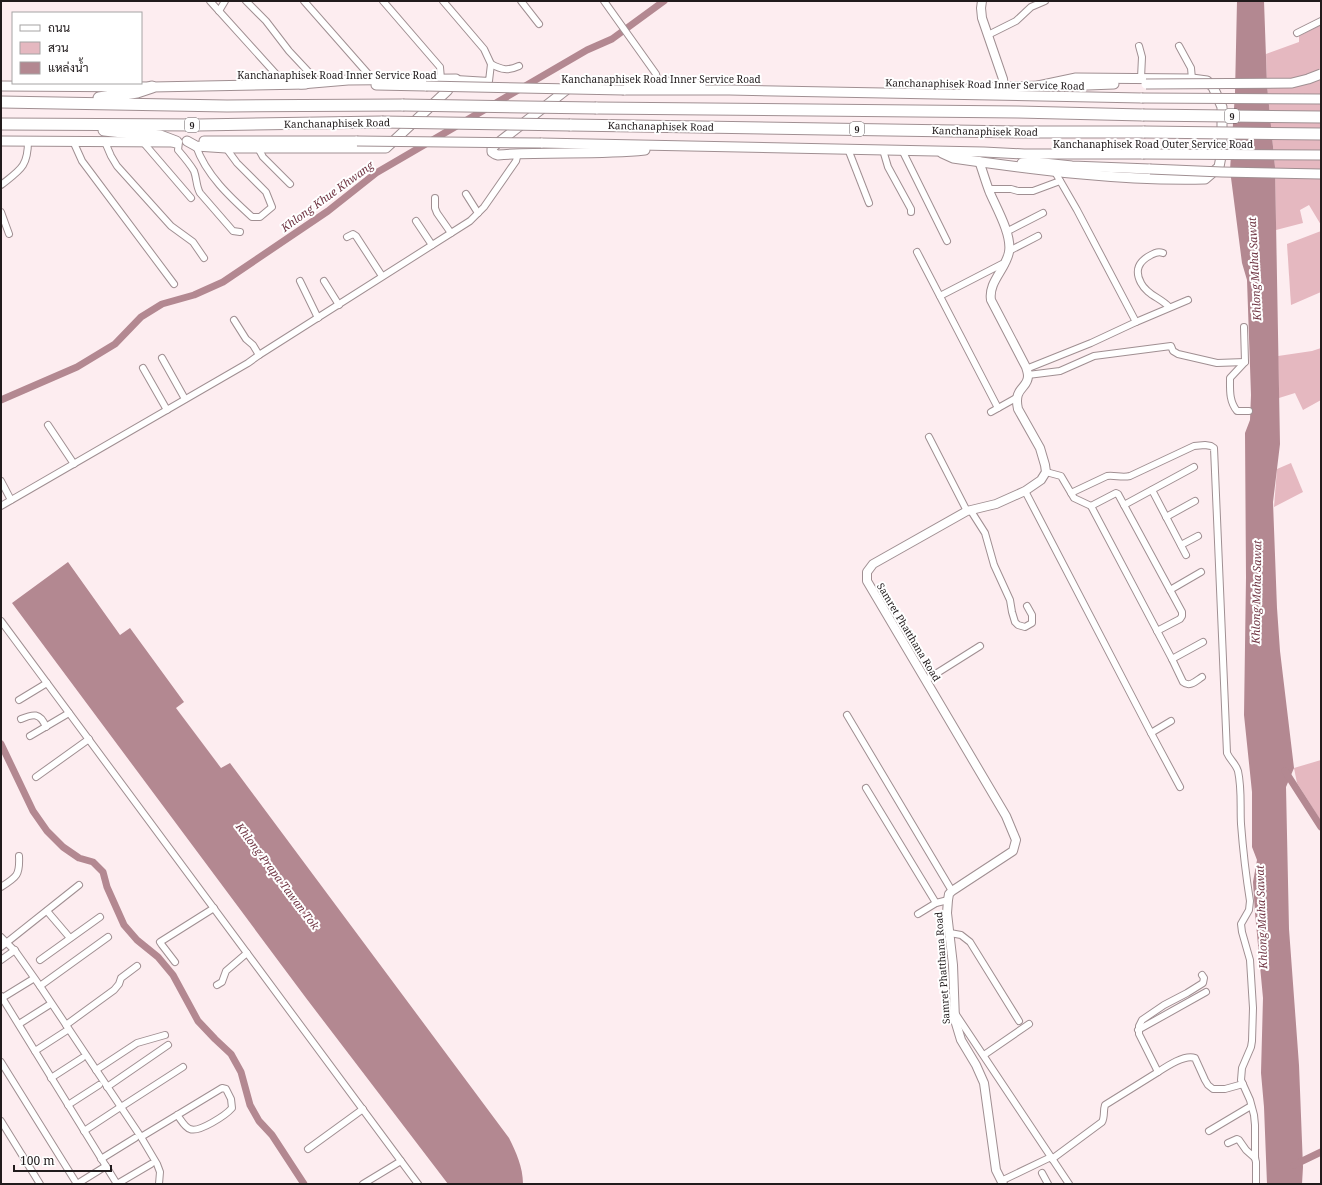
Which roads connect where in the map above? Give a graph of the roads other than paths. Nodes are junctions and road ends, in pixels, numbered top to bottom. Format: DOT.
graph roads {
  1 [pos="210,1"];
  2 [pos="225,1"];
  3 [pos="246,1"];
  4 [pos="304,1"];
  5 [pos="383,1"];
  6 [pos="443,1"];
  7 [pos="520,1"];
  8 [pos="604,1"];
  9 [pos="982,1"];
  10 [pos="1045,1"];
  11 [pos="219,11"];
  12 [pos="1321,21"];
  13 [pos="539,24"];
  14 [pos="1297,33"];
  15 [pos="988,35"];
  16 [pos="1139,46"];
  17 [pos="1178,46"];
  18 [pos="491,64"];
  19 [pos="519,66"];
  20 [pos="1321,74"];
  21 [pos="441,79"];
  22 [pos="456,79"];
  23 [pos="1192,79"];
  24 [pos="371,80"];
  25 [pos="1143,81"];
  26 [pos="318,82"];
  27 [pos="658,82"];
  28 [pos="286,84"];
  29 [pos="301,84"];
  30 [pos="1,86"];
  31 [pos="152,87"];
  32 [pos="1004,87"];
  33 [pos="1017,87"];
  34 [pos="729,90"];
  35 [pos="939,94"];
  36 [pos="1039,96"];
  37 [pos="1321,100"];
  38 [pos="1,102"];
  39 [pos="68,103"];
  40 [pos="1321,117"];
  41 [pos="1,124"];
  42 [pos="83,124"];
  43 [pos="1321,134"];
  44 [pos="1,140"];
  45 [pos="28,141"];
  46 [pos="73,141"];
  47 [pos="105,142"];
  48 [pos="142,142"];
  49 [pos="180,142"];
  50 [pos="196,146"];
  51 [pos="689,146"];
  52 [pos="226,148"];
  53 [pos="258,148"];
  54 [pos="848,149"];
  55 [pos="883,150"];
  56 [pos="902,150"];
  57 [pos="935,151"];
  58 [pos="518,153"];
  59 [pos="1321,155"];
  60 [pos="979,161"];
  61 [pos="1008,164"];
  62 [pos="1055,172"];
  63 [pos="1321,174"];
  64 [pos="1060,181"];
  65 [pos="290,184"];
  66 [pos="1,185"];
  67 [pos="988,188"];
  68 [pos="466,194"];
  69 [pos="192,198"];
  70 [pos="434,198"];
  71 [pos="869,203"];
  72 [pos="1,212"];
  73 [pos="911,212"];
  74 [pos="478,213"];
  75 [pos="1043,213"];
  76 [pos="416,222"];
  77 [pos="240,232"];
  78 [pos="1006,232"];
  79 [pos="451,233"];
  80 [pos="9,234"];
  81 [pos="1038,236"];
  82 [pos="347,237"];
  83 [pos="947,241"];
  84 [pos="432,245"];
  85 [pos="1009,251"];
  86 [pos="917,252"];
  87 [pos="1162,253"];
  88 [pos="204,258"];
  89 [pos="1005,264"];
  90 [pos="382,276"];
  91 [pos="300,281"];
  92 [pos="324,281"];
  93 [pos="174,284"];
  94 [pos="940,296"];
  95 [pos="1188,300"];
  96 [pos="339,305"];
  97 [pos="1169,307"];
  98 [pos="318,318"];
  99 [pos="234,320"];
  100 [pos="1136,322"];
  101 [pos="1244,327"];
  102 [pos="259,355"];
  103 [pos="162,358"];
  104 [pos="1245,362"];
  105 [pos="143,368"];
  106 [pos="1027,372"];
  107 [pos="1016,398"];
  108 [pos="185,399"];
  109 [pos="998,408"];
  110 [pos="167,410"];
  111 [pos="1249,411"];
  112 [pos="991,412"];
  113 [pos="48,426"];
  114 [pos="929,437"];
  115 [pos="74,464"];
  116 [pos="1194,467"];
  117 [pos="1046,472"];
  118 [pos="1,481"];
  119 [pos="1152,490"];
  120 [pos="1025,491"];
  121 [pos="1071,493"];
  122 [pos="11,500"];
  123 [pos="1195,501"];
  124 [pos="1124,505"];
  125 [pos="1,506"];
  126 [pos="1091,506"];
  127 [pos="969,511"];
  128 [pos="1166,517"];
  129 [pos="1198,536"];
  130 [pos="1181,545"];
  131 [pos="1186,555"];
  132 [pos="1201,572"];
  133 [pos="1170,590"];
  134 [pos="1027,606"];
  135 [pos="1,621"];
  136 [pos="1157,631"];
  137 [pos="1203,642"];
  138 [pos="980,646"];
  139 [pos="1172,659"];
  140 [pos="1202,677"];
  141 [pos="926,680"];
  142 [pos="47,683"];
  143 [pos="19,700"];
  144 [pos="69,713"];
  145 [pos="847,715"];
  146 [pos="21,719"];
  147 [pos="1171,721"];
  148 [pos="46,726"];
  149 [pos="1151,733"];
  150 [pos="30,736"];
  151 [pos="89,739"];
  152 [pos="36,777"];
  153 [pos="1180,787"];
  154 [pos="866,788"];
  155 [pos="19,856"];
  156 [pos="79,885"];
  157 [pos="1,887"];
  158 [pos="952,891"];
  159 [pos="948,900"];
  160 [pos="936,903"];
  161 [pos="214,908"];
  162 [pos="47,911"];
  163 [pos="918,914"];
  164 [pos="100,916"];
  165 [pos="950,933"];
  166 [pos="1,937"];
  167 [pos="108,937"];
  168 [pos="70,938"];
  169 [pos="7,942"];
  170 [pos="1,947"];
  171 [pos="15,950"];
  172 [pos="247,953"];
  173 [pos="1,960"];
  174 [pos="40,960"];
  175 [pos="175,962"];
  176 [pos="137,966"];
  177 [pos="1202,975"];
  178 [pos="33,979"];
  179 [pos="217,985"];
  180 [pos="40,986"];
  181 [pos="1206,992"];
  182 [pos="2,997"];
  183 [pos="49,1005"];
  184 [pos="954,1011"];
  185 [pos="1019,1021"];
  186 [pos="19,1024"];
  187 [pos="1029,1024"];
  188 [pos="66,1028"];
  189 [pos="1138,1030"];
  190 [pos="165,1036"];
  191 [pos="168,1045"];
  192 [pos="35,1051"];
  193 [pos="984,1055"];
  194 [pos="82,1058"];
  195 [pos="1,1062"];
  196 [pos="183,1067"];
  197 [pos="96,1070"];
  198 [pos="1158,1072"];
  199 [pos="51,1078"];
  200 [pos="99,1084"];
  201 [pos="1242,1084"];
  202 [pos="107,1087"];
  203 [pos="68,1105"];
  204 [pos="1251,1106"];
  205 [pos="120,1108"];
  206 [pos="362,1109"];
  207 [pos="177,1115"];
  208 [pos="1,1121"];
  209 [pos="84,1131"];
  210 [pos="1209,1131"];
  211 [pos="138,1138"];
  212 [pos="1228,1143"];
  213 [pos="308,1149"];
  214 [pos="1051,1158"];
  215 [pos="1255,1158"];
  216 [pos="101,1159"];
  217 [pos="401,1161"];
  218 [pos="151,1164"];
  219 [pos="106,1166"];
  220 [pos="1042,1173"];
  221 [pos="1002,1182"];
  222 [pos="40,1184"];
  223 [pos="77,1184"];
  224 [pos="117,1184"];
  225 [pos="159,1184"];
  226 [pos="363,1184"];
  227 [pos="418,1184"];
  228 [pos="1048,1184"];
  229 [pos="1068,1184"];
  230 [pos="1256,1184"];
  1 -- 11 [label="street"];
  2 -- 11 [label="street"];
  3 -- 26 [label="street"];
  4 -- 24 [label="street"];
  5 -- 21 [label="street"];
  6 -- 18 [label="street"];
  7 -- 13 [label="street"];
  8 -- 27 [label="street"];
  9 -- 15 [label="street"];
  10 -- 15 [label="street"];
  11 -- 28 [label="street"];
  12 -- 14 [label="street"];
  15 -- 32 [label="street"];
  16 -- 25 [label="street"];
  17 -- 23 [label="street"];
  18 -- 19 [label="street"];
  18 -- 22 [label="street"];
  20 -- 25 [label="main road, bridge"];
  21 -- 22 [label="main road"];
  21 -- 24 [label="main road"];
  22 -- 53 [label="main road"];
  23 -- 25 [label="main road"];
  23 -- 62 [label="main road"];
  24 -- 26 [label="main road"];
  25 -- 33 [label="main road"];
  26 -- 29 [label="main road"];
  27 -- 34 [label="main road"];
  27 -- 58 [label="main road"];
  28 -- 29 [label="main road, Kanchanaphisek Road Inner Service Road"];
  28 -- 31 [label="main road, Kanchanaphisek Road Inner Service Road"];
  29 -- 34 [label="main road, Kanchanaphisek Road Inner Service Road, bridge"];
  30 -- 31 [label="main road, Kanchanaphisek Road Inner Service Road"];
  31 -- 39 [label="highway"];
  32 -- 33 [label="main road"];
  32 -- 35 [label="main road"];
  33 -- 36 [label="main road"];
  34 -- 35 [label="main road, Kanchanaphisek Road Inner Service Road"];
  35 -- 36 [label="main road, Kanchanaphisek Road Inner Service Road"];
  36 -- 37 [label="main road, Kanchanaphisek Road Inner Service Road, bridge"];
  38 -- 39 [label="highway, Kanchanaphisek Road / 9"];
  39 -- 40 [label="highway, Kanchanaphisek Road / 9, bridge"];
  41 -- 42 [label="highway, Kanchanaphisek Road / 9"];
  42 -- 43 [label="highway, Kanchanaphisek Road / 9, bridge"];
  42 -- 49 [label="highway"];
  44 -- 45 [label="main road, Kanchanaphisek Road Outer Service Road"];
  45 -- 46 [label="main road, Kanchanaphisek Road Outer Service Road"];
  45 -- 66 [label="street"];
  46 -- 47 [label="main road, Kanchanaphisek Road Outer Service Road"];
  46 -- 93 [label="street"];
  47 -- 48 [label="main road, Kanchanaphisek Road Outer Service Road"];
  47 -- 88 [label="street"];
  48 -- 49 [label="main road, Kanchanaphisek Road Outer Service Road"];
  48 -- 69 [label="street"];
  49 -- 50 [label="main road"];
  49 -- 51 [label="main road, Kanchanaphisek Road Outer Service Road, bridge"];
  49 -- 77 [label="street"];
  50 -- 52 [label="main road"];
  50 -- 52 [label="street"];
  51 -- 54 [label="main road, Kanchanaphisek Road Outer Service Road"];
  51 -- 58 [label="main road"];
  52 -- 53 [label="main road"];
  53 -- 65 [label="street"];
  54 -- 55 [label="main road, Kanchanaphisek Road Outer Service Road"];
  54 -- 71 [label="street"];
  55 -- 56 [label="main road, Kanchanaphisek Road Outer Service Road"];
  55 -- 73 [label="street"];
  56 -- 57 [label="main road, Kanchanaphisek Road Outer Service Road"];
  56 -- 83 [label="street"];
  57 -- 59 [label="main road, Kanchanaphisek Road Outer Service Road, bridge"];
  57 -- 60 [label="main road"];
  58 -- 74 [label="street"];
  60 -- 61 [label="main road"];
  60 -- 67 [label="street"];
  61 -- 62 [label="main road"];
  61 -- 63 [label="main road, bridge"];
  62 -- 64 [label="street"];
  64 -- 67 [label="street"];
  64 -- 100 [label="street"];
  67 -- 78 [label="street"];
  68 -- 74 [label="street"];
  70 -- 79 [label="street"];
  72 -- 80 [label="street"];
  74 -- 79 [label="street"];
  75 -- 78 [label="street"];
  76 -- 84 [label="street"];
  78 -- 85 [label="street"];
  79 -- 84 [label="street"];
  81 -- 85 [label="street"];
  82 -- 90 [label="street"];
  84 -- 90 [label="street"];
  85 -- 89 [label="street"];
  86 -- 94 [label="street"];
  87 -- 97 [label="street"];
  89 -- 94 [label="street"];
  89 -- 106 [label="street"];
  90 -- 96 [label="street"];
  91 -- 98 [label="street"];
  92 -- 96 [label="street"];
  94 -- 109 [label="street"];
  95 -- 97 [label="street"];
  96 -- 98 [label="street"];
  97 -- 100 [label="street"];
  98 -- 102 [label="street"];
  99 -- 102 [label="street"];
  100 -- 106 [label="street"];
  101 -- 104 [label="street"];
  102 -- 108 [label="street"];
  103 -- 108 [label="street"];
  104 -- 106 [label="street"];
  104 -- 111 [label="street"];
  105 -- 110 [label="street"];
  106 -- 107 [label="street"];
  107 -- 109 [label="street"];
  107 -- 117 [label="street"];
  108 -- 110 [label="street"];
  109 -- 112 [label="street"];
  110 -- 115 [label="street"];
  113 -- 115 [label="street"];
  114 -- 127 [label="street"];
  115 -- 122 [label="street"];
  116 -- 119 [label="street"];
  117 -- 120 [label="street, Samret Phatthana Road"];
  117 -- 121 [label="street"];
  118 -- 122 [label="street"];
  119 -- 124 [label="street"];
  119 -- 128 [label="street"];
  120 -- 127 [label="street, Samret Phatthana Road"];
  120 -- 149 [label="street"];
  121 -- 126 [label="street"];
  121 -- 201 [label="street"];
  122 -- 125 [label="street"];
  123 -- 128 [label="street"];
  124 -- 126 [label="street"];
  124 -- 133 [label="street"];
  126 -- 136 [label="street"];
  127 -- 134 [label="street"];
  127 -- 141 [label="street, Samret Phatthana Road"];
  128 -- 130 [label="street"];
  129 -- 130 [label="street"];
  130 -- 131 [label="street"];
  132 -- 133 [label="street"];
  133 -- 136 [label="street"];
  135 -- 142 [label="street"];
  136 -- 139 [label="street"];
  137 -- 139 [label="street"];
  138 -- 141 [label="street"];
  139 -- 140 [label="street"];
  141 -- 158 [label="street, Samret Phatthana Road"];
  142 -- 143 [label="street"];
  142 -- 144 [label="street"];
  144 -- 148 [label="street"];
  144 -- 151 [label="street"];
  145 -- 158 [label="street"];
  146 -- 148 [label="street"];
  147 -- 149 [label="street"];
  148 -- 150 [label="street"];
  149 -- 153 [label="street"];
  151 -- 152 [label="street"];
  151 -- 161 [label="street"];
  154 -- 160 [label="street"];
  155 -- 157 [label="street"];
  156 -- 162 [label="street"];
  158 -- 159 [label="street, Samret Phatthana Road"];
  159 -- 160 [label="street"];
  159 -- 165 [label="street, Samret Phatthana Road"];
  160 -- 163 [label="street"];
  161 -- 172 [label="street"];
  161 -- 175 [label="street"];
  162 -- 168 [label="street"];
  162 -- 169 [label="street"];
  164 -- 168 [label="street"];
  165 -- 184 [label="street, Samret Phatthana Road"];
  165 -- 185 [label="street"];
  166 -- 169 [label="street"];
  167 -- 180 [label="street"];
  168 -- 174 [label="street"];
  169 -- 170 [label="street"];
  169 -- 171 [label="street"];
  171 -- 173 [label="street"];
  171 -- 180 [label="street"];
  172 -- 179 [label="street"];
  172 -- 206 [label="street"];
  176 -- 188 [label="street"];
  177 -- 189 [label="street"];
  178 -- 182 [label="street"];
  180 -- 188 [label="street"];
  181 -- 189 [label="street"];
  182 -- 186 [label="street"];
  183 -- 186 [label="street"];
  184 -- 193 [label="street"];
  184 -- 221 [label="street, Samret Phatthana Road"];
  186 -- 192 [label="street"];
  187 -- 193 [label="street"];
  188 -- 192 [label="street"];
  188 -- 197 [label="street"];
  189 -- 198 [label="street"];
  190 -- 197 [label="street"];
  191 -- 202 [label="street"];
  192 -- 199 [label="street"];
  193 -- 214 [label="street"];
  194 -- 199 [label="street"];
  195 -- 223 [label="street"];
  196 -- 205 [label="street"];
  197 -- 202 [label="street"];
  198 -- 201 [label="street"];
  198 -- 214 [label="street"];
  199 -- 203 [label="street"];
  200 -- 203 [label="street"];
  201 -- 204 [label="street"];
  202 -- 205 [label="street"];
  203 -- 209 [label="street"];
  204 -- 210 [label="street"];
  204 -- 215 [label="street"];
  205 -- 209 [label="street"];
  205 -- 211 [label="street"];
  206 -- 213 [label="street"];
  206 -- 217 [label="street"];
  207 -- 207 [label="street"];
  207 -- 211 [label="street"];
  208 -- 222 [label="street"];
  209 -- 216 [label="street"];
  211 -- 216 [label="street"];
  211 -- 225 [label="street"];
  212 -- 215 [label="street"];
  214 -- 221 [label="street"];
  214 -- 229 [label="street"];
  215 -- 230 [label="street"];
  216 -- 219 [label="street"];
  217 -- 226 [label="street"];
  217 -- 227 [label="street"];
  218 -- 224 [label="street"];
  219 -- 223 [label="street"];
  219 -- 224 [label="street"];
  220 -- 228 [label="street"];
}
